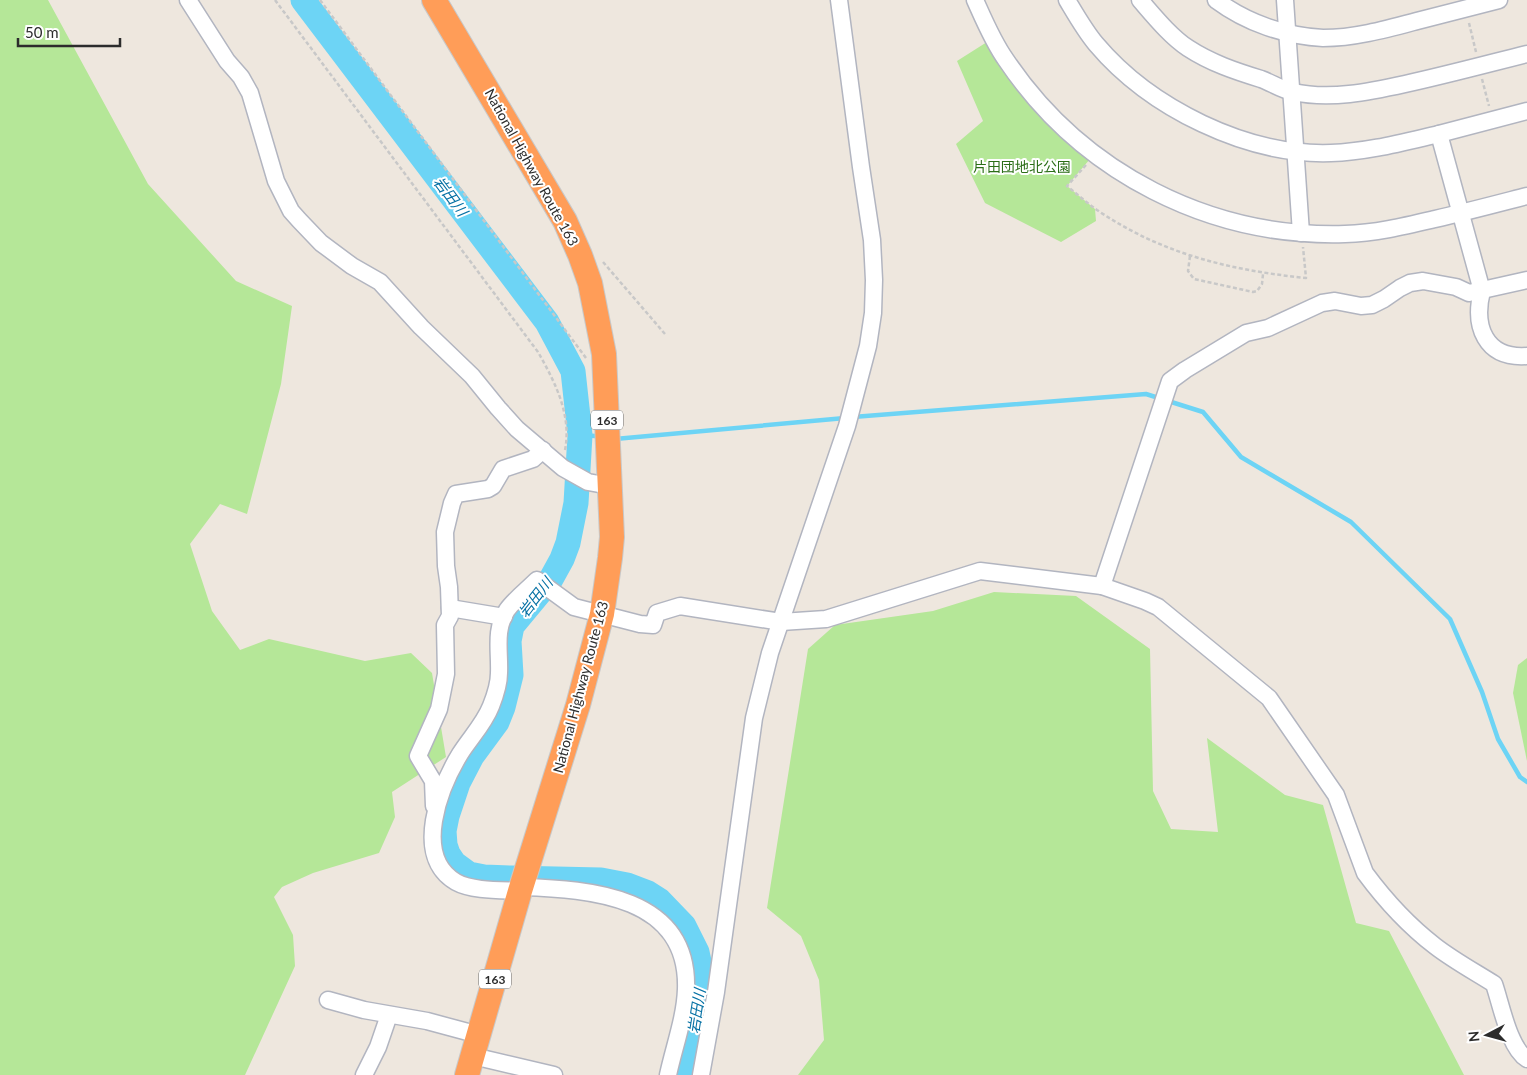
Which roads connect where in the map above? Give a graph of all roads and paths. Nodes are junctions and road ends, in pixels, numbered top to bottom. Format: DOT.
graph roads {
  1 [pos="188,0"];
  2 [pos="275,0"];
  3 [pos="320,0"];
  4 [pos="434,0"];
  5 [pos="839,0"];
  6 [pos="974,0"];
  7 [pos="1067,0"];
  8 [pos="1140,0"];
  9 [pos="1216,0"];
  10 [pos="1285,0"];
  11 [pos="1499,0"];
  12 [pos="1289,34"];
  13 [pos="1527,54"];
  14 [pos="1292,92"];
  15 [pos="1527,110"];
  16 [pos="1439,134"];
  17 [pos="1296,152"];
  18 [pos="1095,155"];
  19 [pos="1527,196"];
  20 [pos="1461,213"];
  21 [pos="1301,233"];
  22 [pos="1190,256"];
  23 [pos="1263,274"];
  24 [pos="1527,280"];
  25 [pos="1482,291"];
  26 [pos="1527,356"];
  27 [pos="604,366"];
  28 [pos="543,450"];
  29 [pos="562,467"];
  30 [pos="599,484"];
  31 [pos="1102,586"];
  32 [pos="450,608"];
  33 [pos="602,614"];
  34 [pos="504,617"];
  35 [pos="781,622"];
  36 [pos="435,814"];
  37 [pos="523,883"];
  38 [pos="328,1000"];
  39 [pos="390,1015"];
  40 [pos="473,1055"];
  41 [pos="1527,1059"];
  42 [pos="364,1075"];
  43 [pos="554,1075"];
  44 [pos="668,1075"];
  45 [pos="701,1075"];
  1 -- 28 [label="street"];
  2 -- 29 [label="path"];
  3 -- 27 [label="path"];
  4 -- 27 [label="highway, National Highway Route 163 / 163"];
  5 -- 35 [label="street"];
  6 -- 18 [label="street"];
  7 -- 17 [label="street"];
  8 -- 14 [label="street"];
  9 -- 12 [label="street"];
  10 -- 12 [label="street"];
  11 -- 12 [label="street"];
  12 -- 14 [label="street"];
  13 -- 14 [label="street"];
  14 -- 17 [label="street"];
  15 -- 16 [label="street"];
  16 -- 17 [label="street"];
  16 -- 20 [label="street"];
  17 -- 21 [label="street"];
  18 -- 21 [label="street"];
  18 -- 22 [label="path"];
  19 -- 20 [label="street"];
  20 -- 21 [label="street"];
  20 -- 25 [label="street"];
  21 -- 23 [label="path"];
  22 -- 23 [label="path"];
  22 -- 23 [label="path"];
  24 -- 25 [label="street"];
  25 -- 26 [label="street"];
  25 -- 31 [label="street"];
  27 -- 30 [label="highway, National Highway Route 163 / 163"];
  28 -- 29 [label="street"];
  28 -- 32 [label="street"];
  29 -- 30 [label="street"];
  30 -- 33 [label="highway, National Highway Route 163 / 163"];
  31 -- 35 [label="street"];
  31 -- 41 [label="street"];
  32 -- 34 [label="street"];
  32 -- 36 [label="street"];
  33 -- 34 [label="street"];
  33 -- 35 [label="street"];
  33 -- 37 [label="highway, National Highway Route 163 / 163"];
  34 -- 36 [label="street"];
  35 -- 45 [label="street"];
  36 -- 37 [label="street"];
  37 -- 40 [label="highway, National Highway Route 163 / 163"];
  37 -- 44 [label="street"];
  38 -- 39 [label="street"];
  39 -- 40 [label="street"];
  39 -- 42 [label="street"];
  40 -- 43 [label="street"];
}
